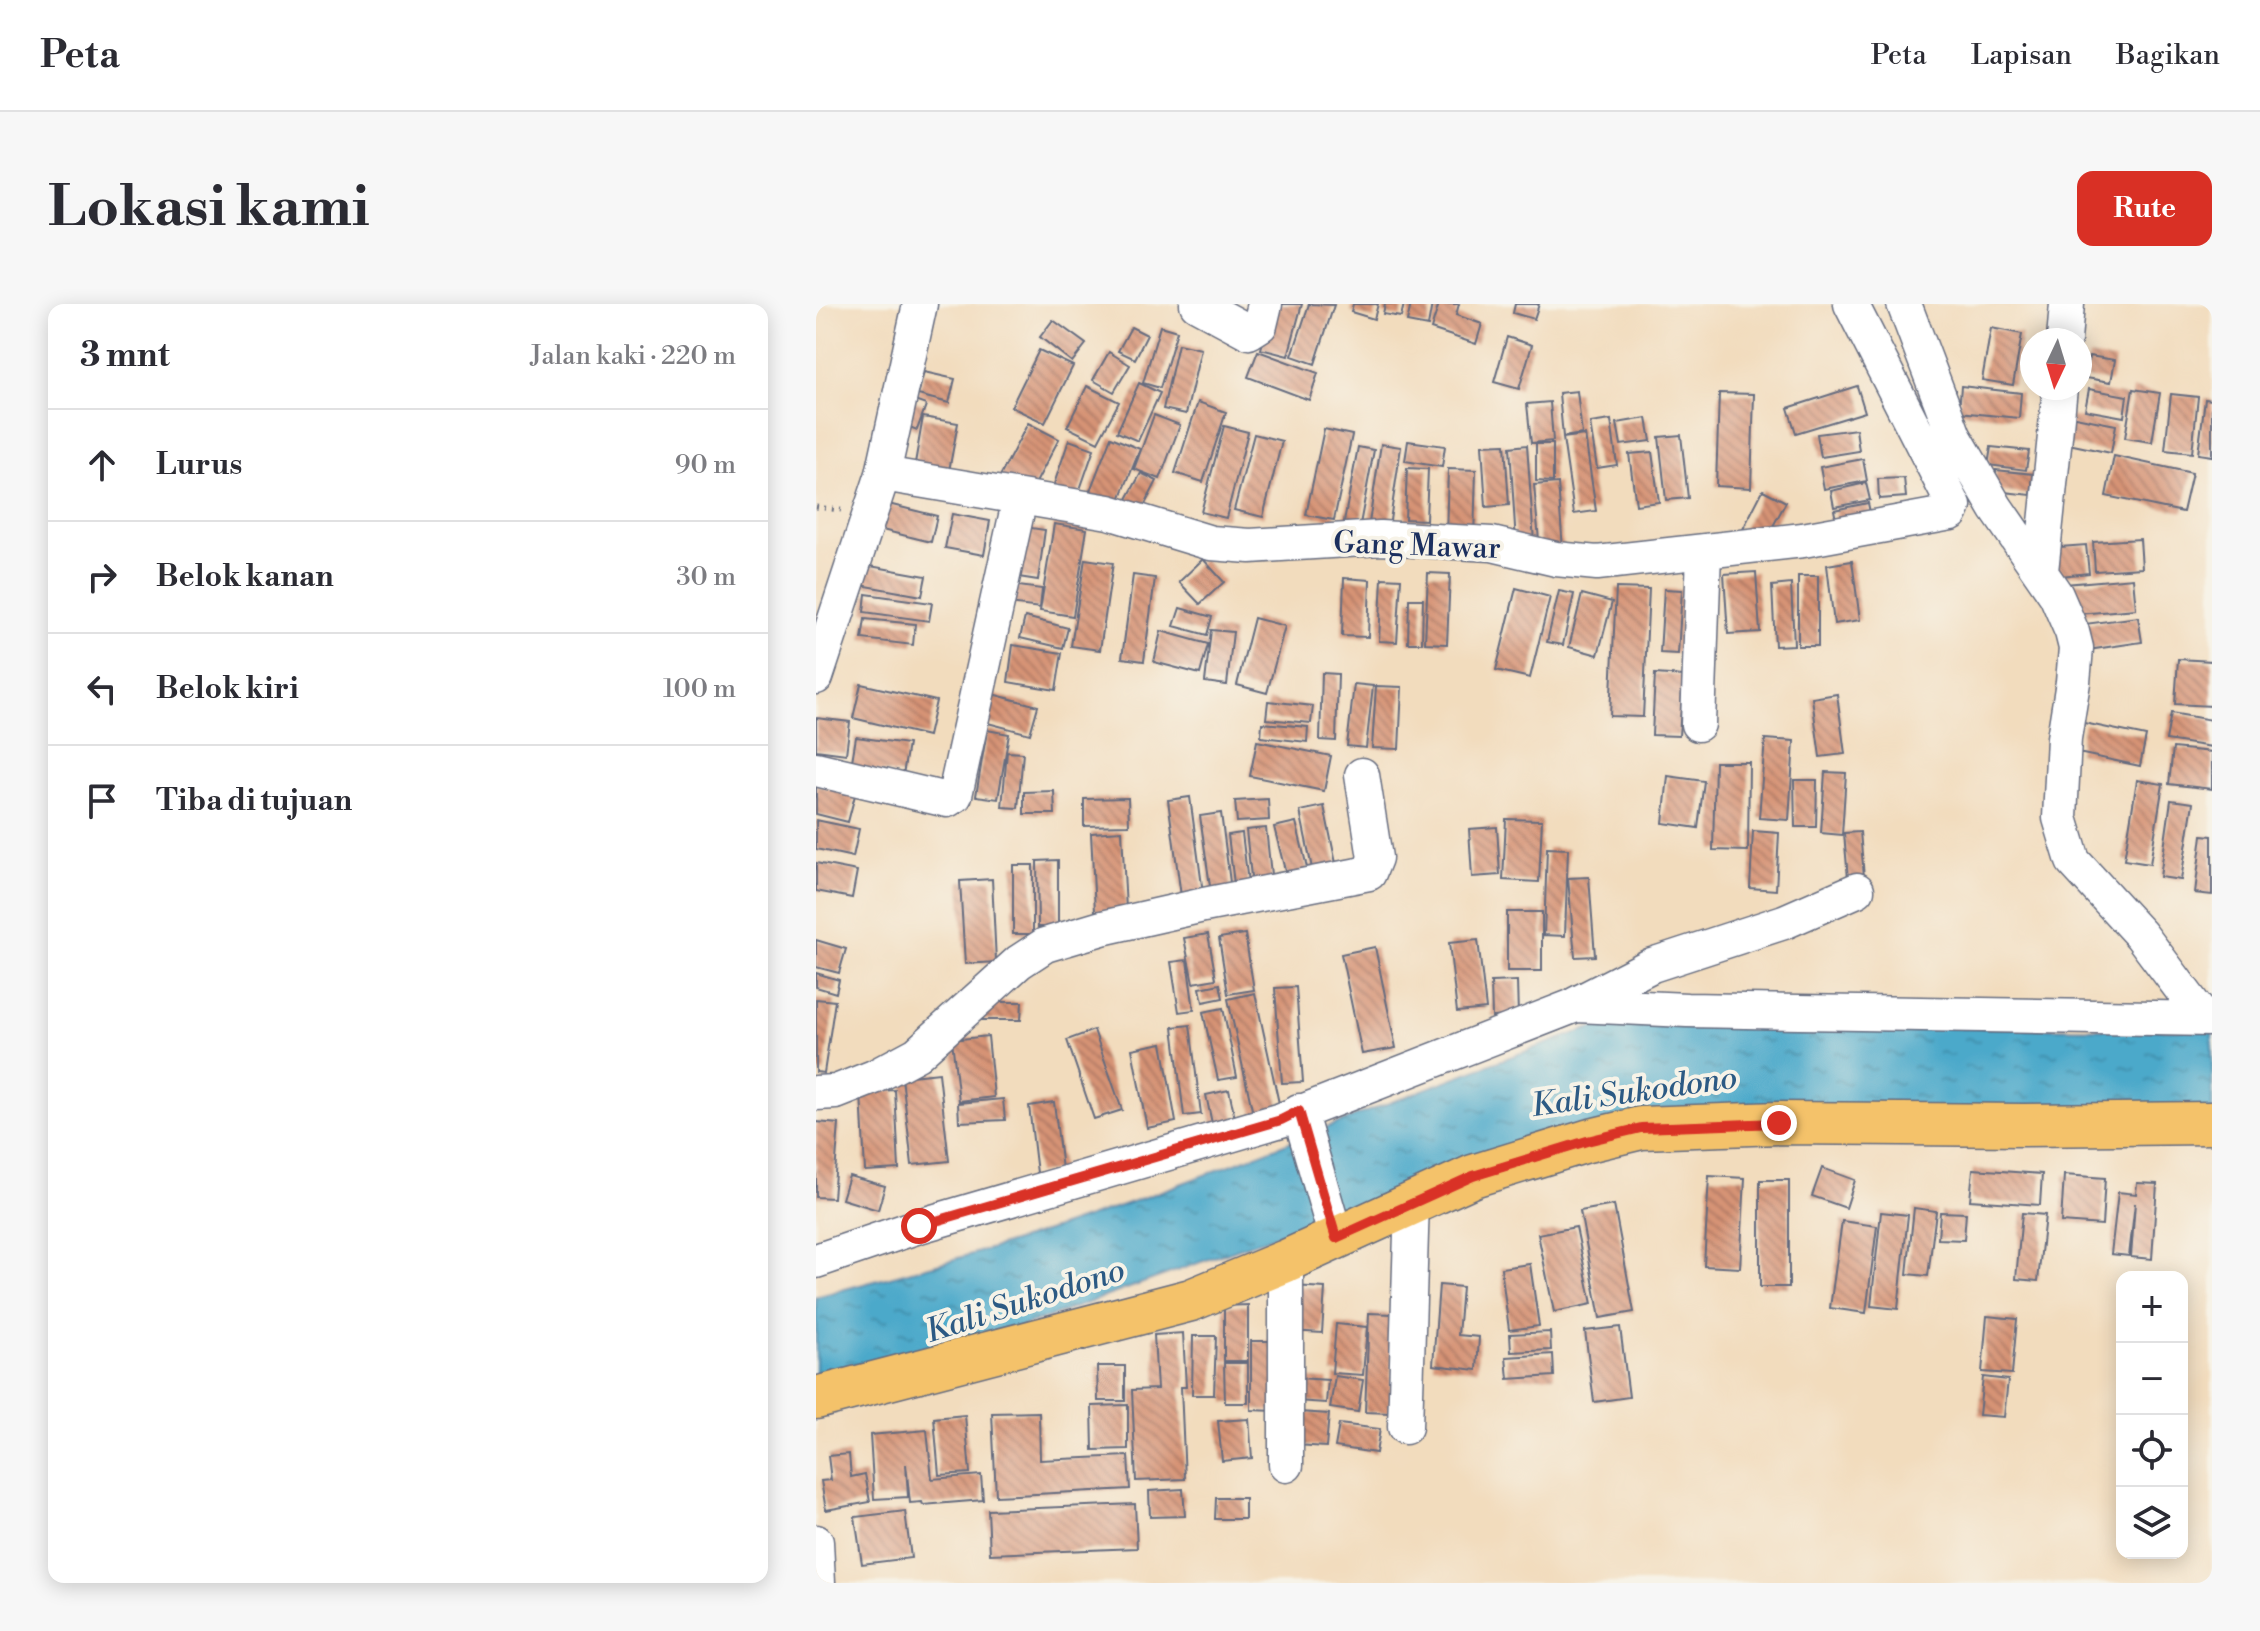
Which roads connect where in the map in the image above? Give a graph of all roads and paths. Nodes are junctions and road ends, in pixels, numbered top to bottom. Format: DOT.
graph roads {
  1 [pos="920,304"];
  2 [pos="1197,304"];
  3 [pos="1265,304"];
  4 [pos="1851,304"];
  5 [pos="1904,304"];
  6 [pos="2067,304"];
  7 [pos="2065,328"];
  8 [pos="2059,400"];
  9 [pos="883,474"];
  10 [pos="1020,498"];
  11 [pos="1704,552"];
  12 [pos="2041,571"];
  13 [pos="816,677"];
  14 [pos="1698,724"];
  15 [pos="816,769"];
  16 [pos="1362,775"];
  17 [pos="1857,890"];
  18 [pos="1576,1005"];
  19 [pos="2188,1018"];
  20 [pos="816,1093"];
  21 [pos="1301,1118"];
  22 [pos="2212,1123"];
  23 [pos="1412,1201"];
  24 [pos="1334,1230"];
  25 [pos="816,1261"];
  26 [pos="1286,1261"];
  27 [pos="816,1398"];
  28 [pos="1405,1427"];
  29 [pos="1286,1465"];
  30 [pos="816,1542"];
  31 [pos="818,1583"];
  1 -- 9 [label="street"];
  2 -- 3 [label="street"];
  4 -- 11 [label="street, Gang Mawar"];
  5 -- 12 [label="street"];
  6 -- 7 [label="street"];
  8 -- 12 [label="street"];
  9 -- 10 [label="street, Gang Mawar"];
  9 -- 13 [label="street"];
  10 -- 11 [label="street, Gang Mawar"];
  10 -- 15 [label="street"];
  11 -- 14 [label="street"];
  12 -- 19 [label="street"];
  16 -- 20 [label="street"];
  17 -- 18 [label="street"];
  18 -- 19 [label="street"];
  18 -- 21 [label="street"];
  21 -- 24 [label="street"];
  21 -- 25 [label="street"];
  22 -- 23 [label="main road"];
  23 -- 24 [label="main road"];
  23 -- 28 [label="street"];
  24 -- 26 [label="main road"];
  26 -- 27 [label="main road"];
  26 -- 29 [label="street"];
  30 -- 31 [label="street"];
}
